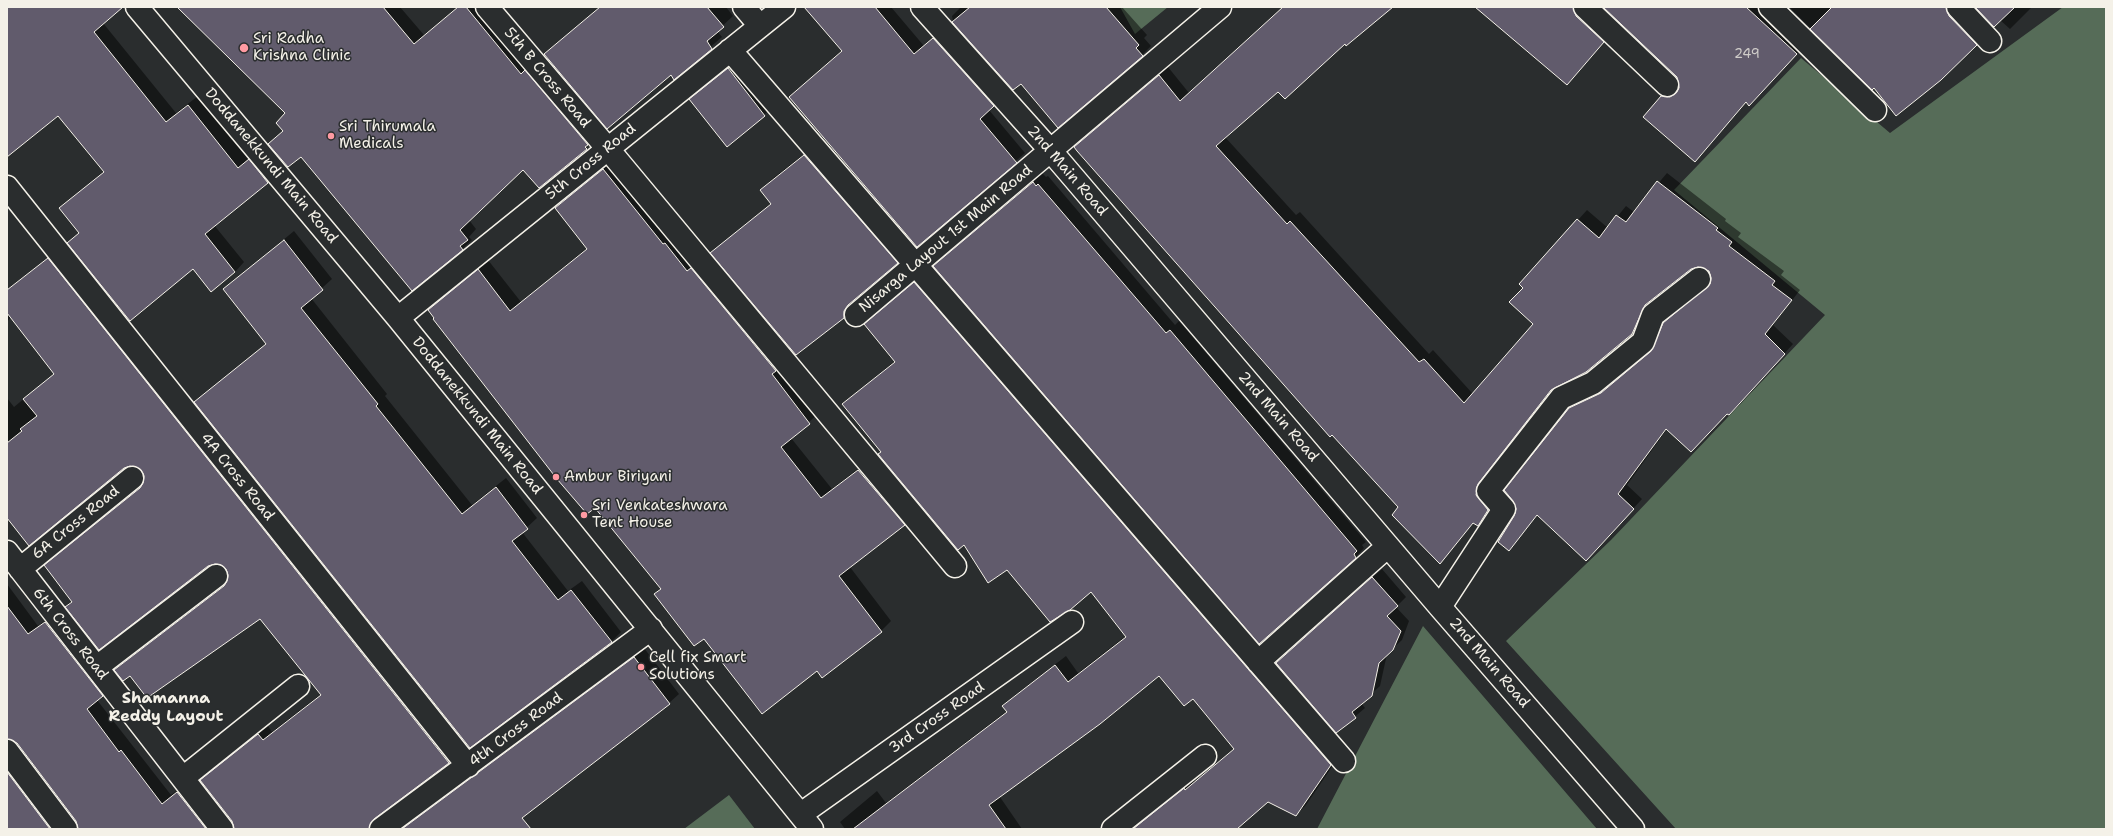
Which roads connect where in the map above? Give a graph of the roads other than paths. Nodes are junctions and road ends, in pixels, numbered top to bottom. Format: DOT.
graph roads {
  1 [pos="137,7"];
  2 [pos="487,7"];
  3 [pos="744,7"];
  4 [pos="784,7"];
  5 [pos="922,7"];
  6 [pos="1220,7"];
  7 [pos="1585,7"];
  8 [pos="1770,7"];
  9 [pos="1958,7"];
  10 [pos="760,26"];
  11 [pos="1990,41"];
  12 [pos="730,50"];
  13 [pos="1667,85"];
  14 [pos="1875,110"];
  15 [pos="608,149"];
  16 [pos="1050,150"];
  17 [pos="7,187"];
  18 [pos="915,264"];
  19 [pos="1699,279"];
  20 [pos="856,315"];
  21 [pos="398,318"];
  22 [pos="132,478"];
  23 [pos="1388,546"];
  24 [pos="13,560"];
  25 [pos="955,566"];
  26 [pos="216,576"];
  27 [pos="1440,607"];
  28 [pos="1072,622"];
  29 [pos="651,629"];
  30 [pos="1258,662"];
  31 [pos="97,667"];
  32 [pos="298,686"];
  33 [pos="7,752"];
  34 [pos="1205,756"];
  35 [pos="1344,762"];
  36 [pos="468,766"];
  37 [pos="183,778"];
  38 [pos="807,822"];
  39 [pos="66,829"];
  40 [pos="222,829"];
  41 [pos="381,829"];
  42 [pos="1113,829"];
  43 [pos="1633,829"];
  1 -- 21 [label="street, Doddanekkundi Main Road"];
  2 -- 15 [label="street, 5th B Cross Road"];
  3 -- 10 [label="street"];
  4 -- 10 [label="street, 5th Cross Road"];
  5 -- 16 [label="street, 2nd Main Road"];
  6 -- 16 [label="street, Nisarga Layout 1st Main Road"];
  7 -- 13 [label="street"];
  8 -- 14 [label="street"];
  9 -- 11 [label="street"];
  10 -- 12 [label="street, 5th Cross Road"];
  12 -- 15 [label="street, 5th Cross Road"];
  12 -- 18 [label="street"];
  15 -- 21 [label="street, 5th Cross Road"];
  15 -- 25 [label="street, 5th B Cross Road"];
  16 -- 18 [label="street, Nisarga Layout 1st Main Road"];
  16 -- 23 [label="street, 2nd Main Road"];
  17 -- 36 [label="street, 4A Cross Road"];
  18 -- 20 [label="street, Nisarga Layout 1st Main Road"];
  18 -- 30 [label="street"];
  19 -- 27 [label="street"];
  21 -- 29 [label="street, Doddanekkundi Main Road"];
  22 -- 24 [label="street, 6A Cross Road"];
  23 -- 27 [label="street, 2nd Main Road"];
  23 -- 30 [label="street"];
  24 -- 31 [label="street, 6th Cross Road"];
  26 -- 31 [label="street"];
  27 -- 43 [label="street, 2nd Main Road"];
  28 -- 38 [label="street, 3rd Cross Road"];
  29 -- 36 [label="street, 4th Cross Road"];
  29 -- 38 [label="street, Doddanekkundi Main Road"];
  30 -- 35 [label="street"];
  31 -- 37 [label="street, 6th Cross Road"];
  32 -- 37 [label="street"];
  33 -- 39 [label="street"];
  34 -- 42 [label="street"];
  36 -- 41 [label="street, 4th Cross Road"];
  37 -- 40 [label="street, 6th Cross Road"];
}
